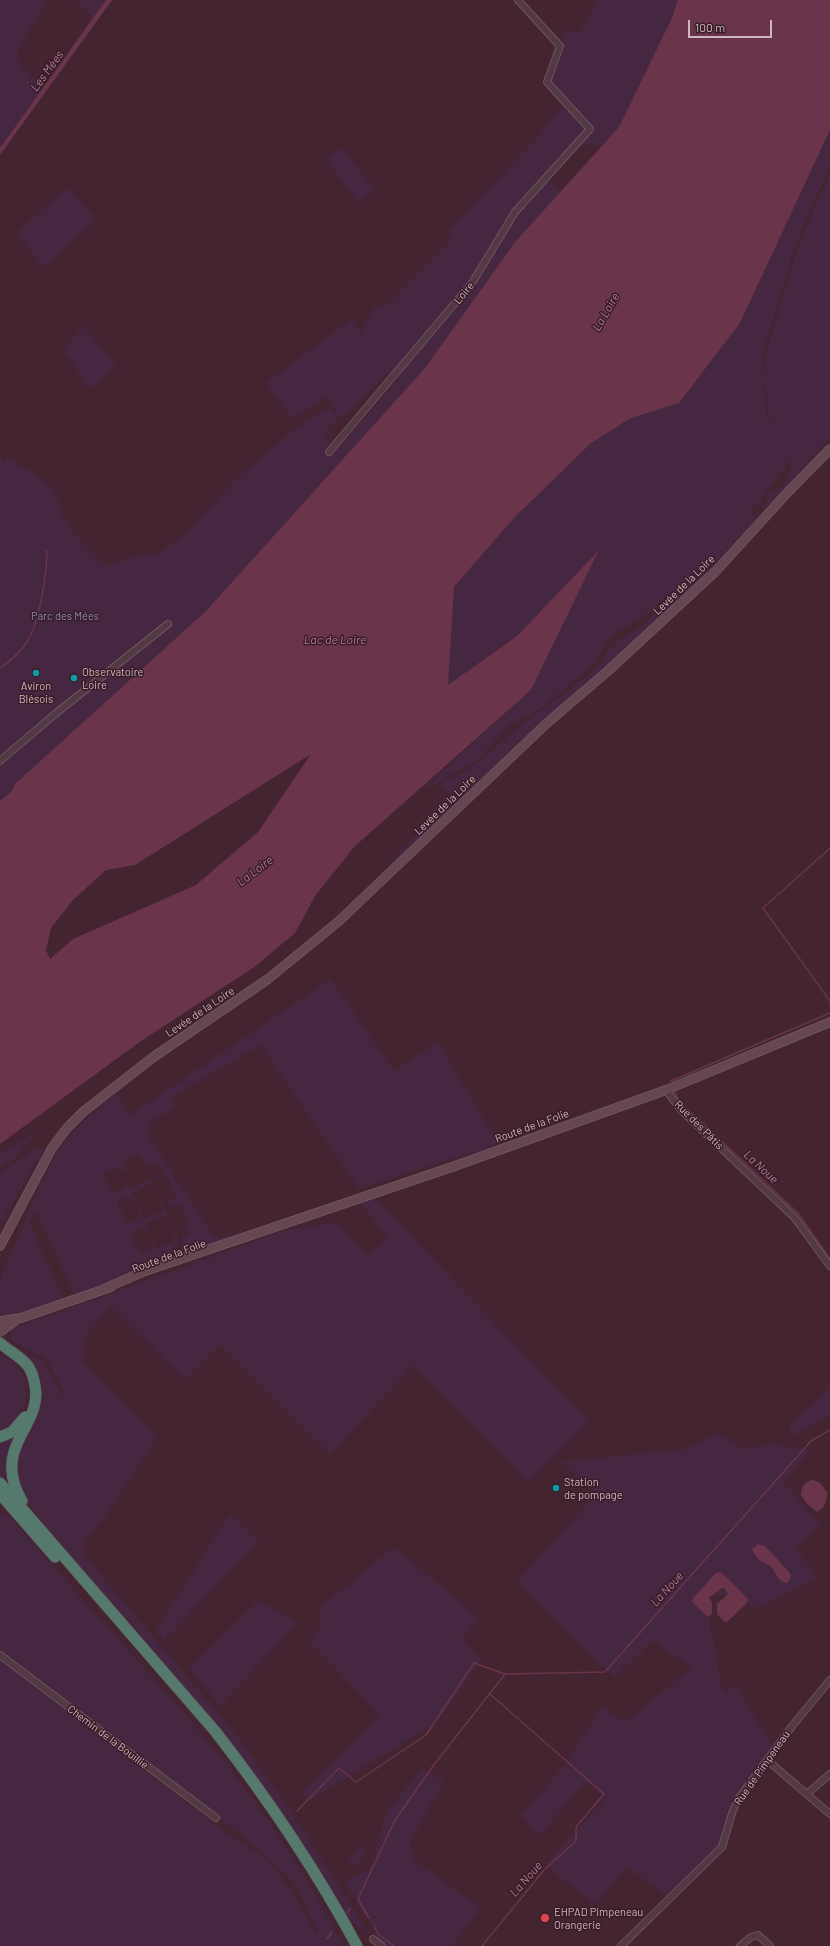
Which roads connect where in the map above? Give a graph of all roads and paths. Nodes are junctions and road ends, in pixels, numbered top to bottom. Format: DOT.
graph roads {
  1 [pos="518,0"];
  2 [pos="830,449"];
  3 [pos="329,452"];
  4 [pos="168,624"];
  5 [pos="0,761"];
  6 [pos="830,1022"];
  7 [pos="666,1090"];
  8 [pos="0,1246"];
  9 [pos="830,1266"];
  10 [pos="21,1318"];
  11 [pos="0,1321"];
  12 [pos="0,1332"];
  13 [pos="0,1343"];
  14 [pos="0,1353"];
  15 [pos="0,1437"];
  16 [pos="0,1482"];
  17 [pos="0,1494"];
  18 [pos="0,1507"];
  19 [pos="32,1519"];
  20 [pos="36,1536"];
  21 [pos="0,1655"];
  22 [pos="830,1680"];
  23 [pos="767,1760"];
  24 [pos="830,1774"];
  25 [pos="808,1793"];
  26 [pos="830,1814"];
  27 [pos="216,1818"];
  28 [pos="373,1939"];
  29 [pos="350,1946"];
  30 [pos="357,1946"];
  31 [pos="382,1946"];
  32 [pos="621,1946"];
  33 [pos="740,1946"];
  34 [pos="770,1946"];
  1 -- 3 [label="street, Loire"];
  2 -- 8 [label="main road, Levée de la Loire"];
  4 -- 5 [label="street"];
  6 -- 7 [label="main road, Route de la Folie"];
  7 -- 9 [label="street, Rue des Pâtis"];
  7 -- 10 [label="main road, Route de la Folie"];
  10 -- 11 [label="main road, Route de la Folie"];
  10 -- 12 [label="main road, Route de la Folie"];
  13 -- 19 [label="highway"];
  14 -- 15 [label="highway"];
  16 -- 19 [label="highway"];
  17 -- 20 [label="highway"];
  18 -- 20 [label="highway"];
  19 -- 30 [label="highway"];
  20 -- 29 [label="highway"];
  21 -- 27 [label="street, Chemin de la Bouillie"];
  22 -- 23 [label="street, Rue de Pimpeneau"];
  23 -- 25 [label="street"];
  23 -- 32 [label="street, Rue de Pimpeneau"];
  24 -- 25 [label="street"];
  25 -- 26 [label="street"];
  28 -- 31 [label="street"];
  33 -- 34 [label="street"];
}
